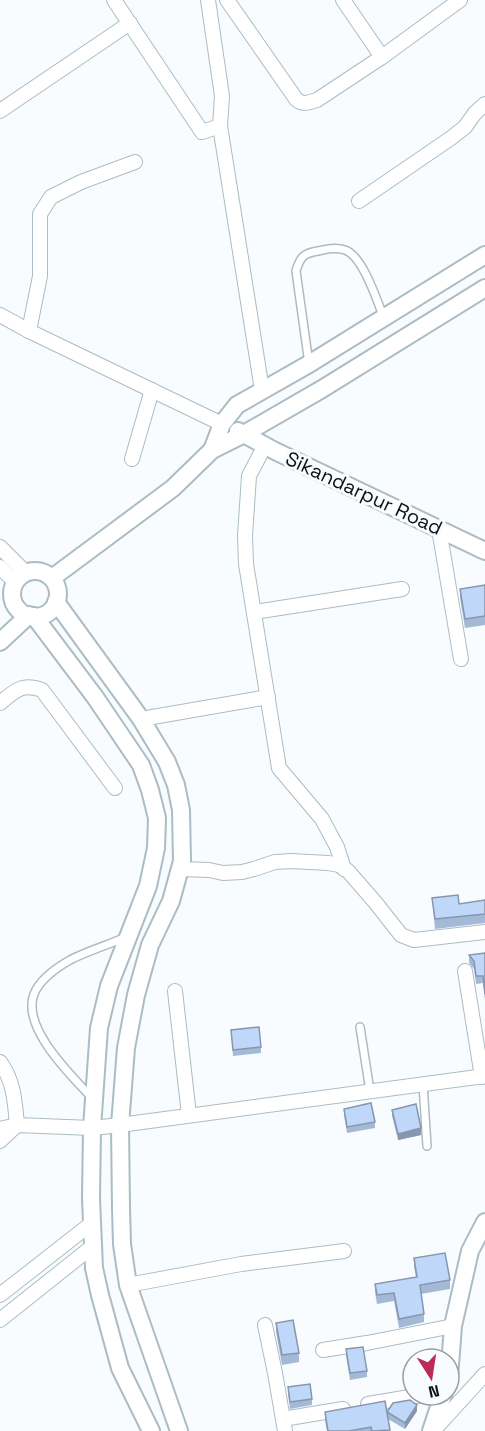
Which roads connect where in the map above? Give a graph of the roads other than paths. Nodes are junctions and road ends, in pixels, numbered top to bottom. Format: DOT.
graph roads {
  1 [pos="114,0"];
  2 [pos="208,0"];
  3 [pos="227,0"];
  4 [pos="342,0"];
  5 [pos="458,1"];
  6 [pos="130,23"];
  7 [pos="382,57"];
  8 [pos="485,104"];
  9 [pos="0,111"];
  10 [pos="220,126"];
  11 [pos="135,162"];
  12 [pos="359,201"];
  13 [pos="485,255"];
  14 [pos="485,288"];
  15 [pos="0,315"];
  16 [pos="384,318"];
  17 [pos="29,331"];
  18 [pos="309,364"];
  19 [pos="152,390"];
  20 [pos="262,390"];
  21 [pos="222,424"];
  22 [pos="244,434"];
  23 [pos="265,445"];
  24 [pos="212,450"];
  25 [pos="132,459"];
  26 [pos="440,529"];
  27 [pos="0,547"];
  28 [pos="485,551"];
  29 [pos="0,567"];
  30 [pos="52,578"];
  31 [pos="18,584"];
  32 [pos="402,589"];
  33 [pos="56,602"];
  34 [pos="0,609"];
  35 [pos="254,612"];
  36 [pos="32,616"];
  37 [pos="0,642"];
  38 [pos="460,659"];
  39 [pos="268,697"];
  40 [pos="0,703"];
  41 [pos="141,719"];
  42 [pos="115,788"];
  43 [pos="180,868"];
  44 [pos="345,868"];
  45 [pos="485,932"];
  46 [pos="129,936"];
  47 [pos="465,971"];
  48 [pos="175,991"];
  49 [pos="360,1027"];
  50 [pos="0,1062"];
  51 [pos="483,1076"];
  52 [pos="423,1084"];
  53 [pos="370,1091"];
  54 [pos="94,1100"];
  55 [pos="189,1115"];
  56 [pos="17,1125"];
  57 [pos="120,1125"];
  58 [pos="92,1128"];
  59 [pos="0,1129"];
  60 [pos="0,1140"];
  61 [pos="427,1146"];
  62 [pos="485,1222"];
  63 [pos="92,1223"];
  64 [pos="93,1246"];
  65 [pos="345,1251"];
  66 [pos="128,1285"];
  67 [pos="0,1296"];
  68 [pos="0,1320"];
  69 [pos="265,1325"];
  70 [pos="453,1326"];
  71 [pos="451,1347"];
  72 [pos="323,1350"];
  73 [pos="485,1374"];
  74 [pos="401,1400"];
  75 [pos="439,1407"];
  76 [pos="284,1425"];
  77 [pos="151,1431"];
  78 [pos="179,1431"];
  79 [pos="432,1431"];
  1 -- 6 [label="street"];
  2 -- 10 [label="street"];
  3 -- 7 [label="street"];
  4 -- 7 [label="street"];
  5 -- 7 [label="street"];
  6 -- 9 [label="street"];
  6 -- 10 [label="street"];
  8 -- 12 [label="street"];
  10 -- 20 [label="street"];
  11 -- 17 [label="street"];
  13 -- 16 [label="street"];
  14 -- 22 [label="street"];
  15 -- 17 [label="street"];
  16 -- 18 [label="street"];
  16 -- 18 [label="lane"];
  17 -- 19 [label="street"];
  18 -- 20 [label="street"];
  19 -- 21 [label="street"];
  19 -- 25 [label="street"];
  20 -- 21 [label="street"];
  21 -- 22 [label="street, Sikandarpur Road"];
  21 -- 24 [label="street"];
  22 -- 23 [label="street, Sikandarpur Road"];
  22 -- 24 [label="street"];
  23 -- 26 [label="street, Sikandarpur Road"];
  23 -- 35 [label="street"];
  24 -- 30 [label="street"];
  26 -- 28 [label="street, Sikandarpur Road"];
  26 -- 38 [label="street"];
  27 -- 31 [label="street"];
  29 -- 31 [label="street"];
  30 -- 31 [label="street"];
  30 -- 33 [label="street"];
  31 -- 34 [label="street"];
  31 -- 36 [label="street"];
  32 -- 35 [label="street"];
  33 -- 36 [label="street"];
  33 -- 41 [label="street"];
  35 -- 39 [label="street"];
  36 -- 37 [label="street"];
  36 -- 46 [label="street"];
  39 -- 41 [label="street"];
  39 -- 44 [label="street"];
  40 -- 42 [label="street"];
  41 -- 43 [label="street"];
  43 -- 44 [label="street"];
  43 -- 57 [label="street"];
  44 -- 45 [label="street"];
  46 -- 54 [label="street"];
  46 -- 54 [label="lane"];
  47 -- 51 [label="street"];
  48 -- 55 [label="street"];
  49 -- 53 [label="lane"];
  50 -- 56 [label="street"];
  51 -- 52 [label="street"];
  52 -- 53 [label="street"];
  52 -- 61 [label="lane"];
  53 -- 55 [label="street"];
  54 -- 58 [label="street"];
  55 -- 57 [label="street"];
  56 -- 58 [label="street"];
  56 -- 59 [label="street"];
  56 -- 60 [label="street"];
  57 -- 58 [label="street"];
  57 -- 66 [label="street"];
  58 -- 63 [label="street"];
  62 -- 70 [label="street"];
  63 -- 64 [label="street"];
  63 -- 67 [label="street"];
  64 -- 68 [label="street"];
  64 -- 77 [label="street"];
  65 -- 66 [label="street"];
  66 -- 78 [label="street"];
  69 -- 76 [label="street"];
  70 -- 71 [label="street"];
  70 -- 72 [label="street"];
  73 -- 79 [label="street"];
  74 -- 76 [label="street"];
  75 -- 79 [label="street"];
}
